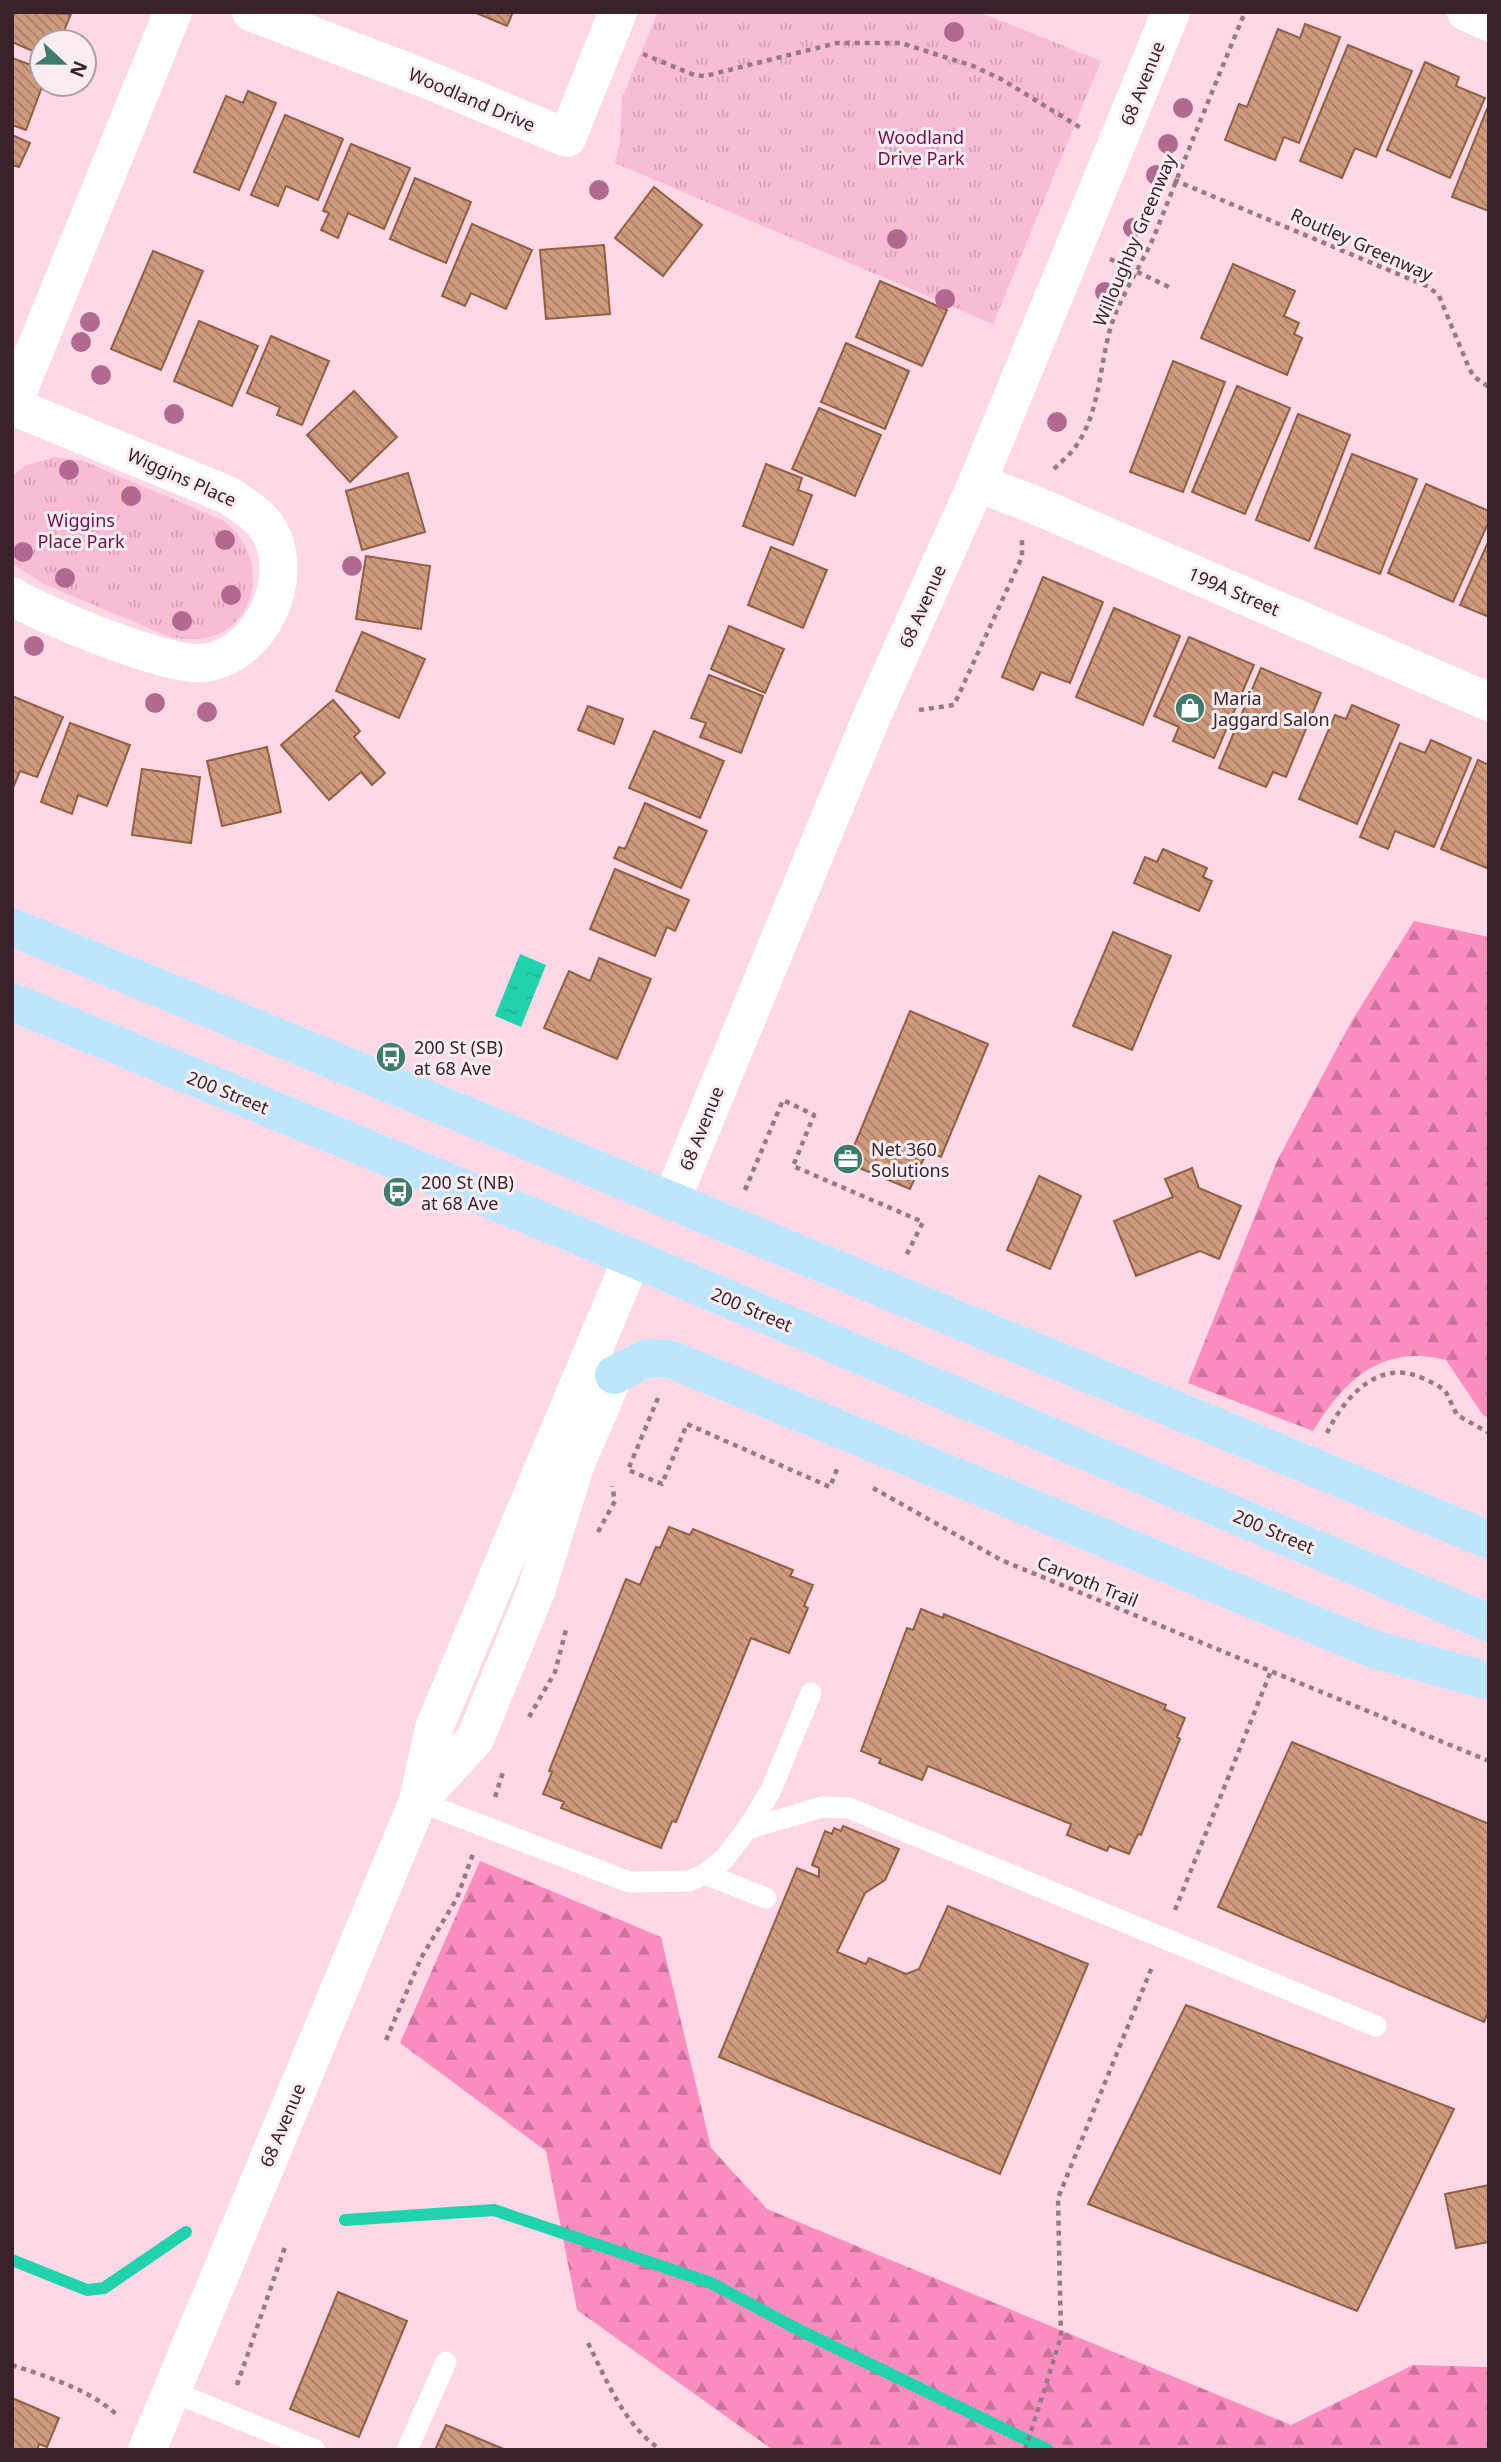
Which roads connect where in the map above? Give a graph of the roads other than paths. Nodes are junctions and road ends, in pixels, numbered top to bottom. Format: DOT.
graph roads {
  1 [pos="173,12"];
  2 [pos="251,12"];
  3 [pos="618,12"];
  4 [pos="1171,12"];
  5 [pos="1466,12"];
  6 [pos="1489,22"];
  7 [pos="12,406"];
  8 [pos="978,483"];
  9 [pos="12,596"];
  10 [pos="1489,702"];
  11 [pos="12,927"];
  12 [pos="12,1002"];
  13 [pos="672,1199"];
  14 [pos="632,1258"];
  15 [pos="614,1375"];
  16 [pos="1489,1540"];
  17 [pos="1489,1623"];
  18 [pos="1489,1681"];
  19 [pos="811,1693"];
  20 [pos="418,1801"];
  21 [pos="747,1829"];
  22 [pos="705,1874"];
  23 [pos="766,1898"];
  24 [pos="1376,2026"];
  25 [pos="446,2362"];
  26 [pos="171,2391"];
  27 [pos="150,2442"];
  28 [pos="315,2450"];
  29 [pos="407,2450"];
  1 -- 7 [label="street, Wiggins Place"];
  2 -- 3 [label="street, Woodland Drive"];
  4 -- 8 [label="street, 68 Avenue"];
  5 -- 6 [label="street"];
  7 -- 9 [label="street, Wiggins Place"];
  8 -- 10 [label="street, 199A Street"];
  8 -- 13 [label="street, 68 Avenue"];
  11 -- 13 [label="main road"];
  12 -- 14 [label="main road, 200 Street"];
  13 -- 16 [label="main road"];
  14 -- 17 [label="main road, 200 Street"];
  14 -- 20 [label="street, 68 Avenue"];
  15 -- 18 [label="main road"];
  15 -- 20 [label="street, 68 Avenue"];
  19 -- 21 [label="lane"];
  20 -- 22 [label="lane"];
  20 -- 26 [label="street, 68 Avenue"];
  21 -- 22 [label="lane"];
  21 -- 24 [label="lane"];
  22 -- 23 [label="lane"];
  25 -- 29 [label="lane"];
  26 -- 27 [label="street, 68 Avenue"];
  26 -- 28 [label="lane"];
}
